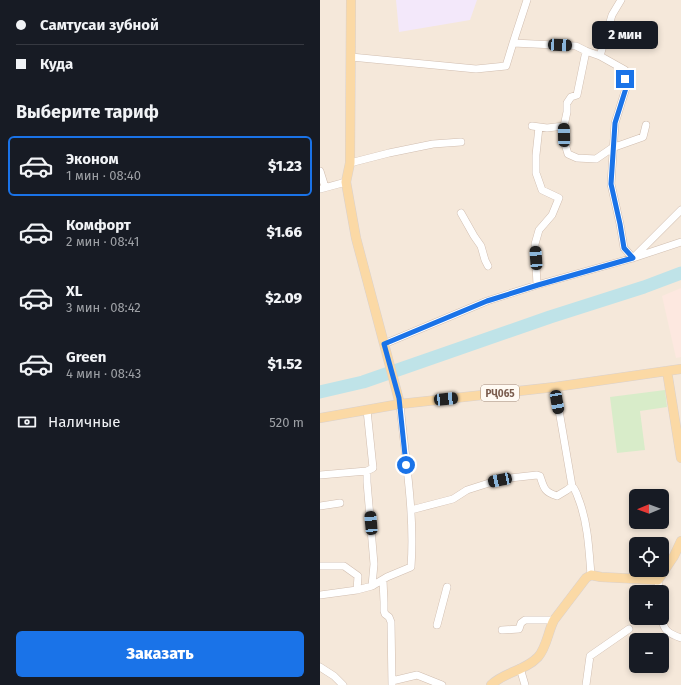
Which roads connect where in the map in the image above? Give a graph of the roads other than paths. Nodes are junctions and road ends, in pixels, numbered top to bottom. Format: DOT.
graph roads {
  1 [pos="351,0"];
  2 [pos="527,0"];
  3 [pos="621,0"];
  4 [pos="513,43"];
  5 [pos="586,51"];
  6 [pos="600,56"];
  7 [pos="351,57"];
  8 [pos="646,124"];
  9 [pos="564,126"];
  10 [pos="461,142"];
  11 [pos="612,148"];
  12 [pos="350,163"];
  13 [pos="320,171"];
  14 [pos="346,182"];
  15 [pos="322,188"];
  16 [pos="681,210"];
  17 [pos="461,213"];
  18 [pos="681,242"];
  19 [pos="633,258"];
  20 [pos="488,266"];
  21 [pos="538,285"];
  22 [pos="384,344"];
  23 [pos="681,369"];
  24 [pos="667,371"];
  25 [pos="555,388"];
  26 [pos="399,401"];
  27 [pos="367,410"];
  28 [pos="320,418"];
  29 [pos="681,458"];
  30 [pos="367,471"];
  31 [pos="320,475"];
  32 [pos="572,486"];
  33 [pos="340,503"];
  34 [pos="320,506"];
  35 [pos="411,510"];
  36 [pos="681,541"];
  37 [pos="320,566"];
  38 [pos="591,575"];
  39 [pos="383,580"];
  40 [pos="658,580"];
  41 [pos="658,585"];
  42 [pos="372,586"];
  43 [pos="446,587"];
  44 [pos="357,590"];
  45 [pos="320,596"];
  46 [pos="554,620"];
  47 [pos="437,625"];
  48 [pos="663,625"];
  49 [pos="629,629"];
  50 [pos="502,630"];
  51 [pos="681,638"];
  52 [pos="320,668"];
  53 [pos="520,668"];
  54 [pos="392,683"];
  55 [pos="343,685"];
  56 [pos="442,685"];
  57 [pos="490,685"];
  58 [pos="525,685"];
  59 [pos="586,685"];
  1 -- 7 [label="main road"];
  2 -- 4 [label="street"];
  3 -- 6 [label="street"];
  4 -- 5 [label="street"];
  4 -- 7 [label="street"];
  5 -- 6 [label="street"];
  5 -- 9 [label="street"];
  6 -- 11 [label="street"];
  7 -- 12 [label="main road"];
  8 -- 11 [label="street"];
  9 -- 11 [label="street"];
  9 -- 21 [label="street"];
  10 -- 12 [label="street"];
  11 -- 19 [label="street"];
  12 -- 14 [label="main road"];
  13 -- 15 [label="street"];
  14 -- 15 [label="street"];
  14 -- 22 [label="main road"];
  16 -- 19 [label="street"];
  17 -- 20 [label="street"];
  18 -- 19 [label="street"];
  19 -- 21 [label="street"];
  21 -- 22 [label="street"];
  22 -- 26 [label="main road"];
  23 -- 24 [label="main road, РҶ065"];
  24 -- 25 [label="main road, РҶ065"];
  24 -- 29 [label="main road"];
  25 -- 26 [label="main road, РҶ065"];
  25 -- 32 [label="street"];
  26 -- 27 [label="main road, РҶ065"];
  26 -- 35 [label="street"];
  27 -- 28 [label="main road, РҶ065"];
  27 -- 30 [label="street"];
  30 -- 31 [label="street"];
  30 -- 42 [label="street"];
  32 -- 35 [label="street"];
  32 -- 38 [label="street"];
  33 -- 34 [label="street"];
  35 -- 39 [label="street"];
  36 -- 40 [label="main road"];
  37 -- 44 [label="street"];
  38 -- 40 [label="main road"];
  38 -- 46 [label="main road"];
  39 -- 42 [label="street"];
  39 -- 54 [label="street"];
  40 -- 41 [label="street"];
  42 -- 44 [label="street"];
  43 -- 47 [label="street"];
  44 -- 45 [label="street"];
  46 -- 50 [label="street"];
  46 -- 53 [label="main road"];
  48 -- 51 [label="street"];
  49 -- 59 [label="street"];
  52 -- 55 [label="street"];
  53 -- 57 [label="main road"];
  53 -- 58 [label="street"];
  54 -- 56 [label="street"];
}
